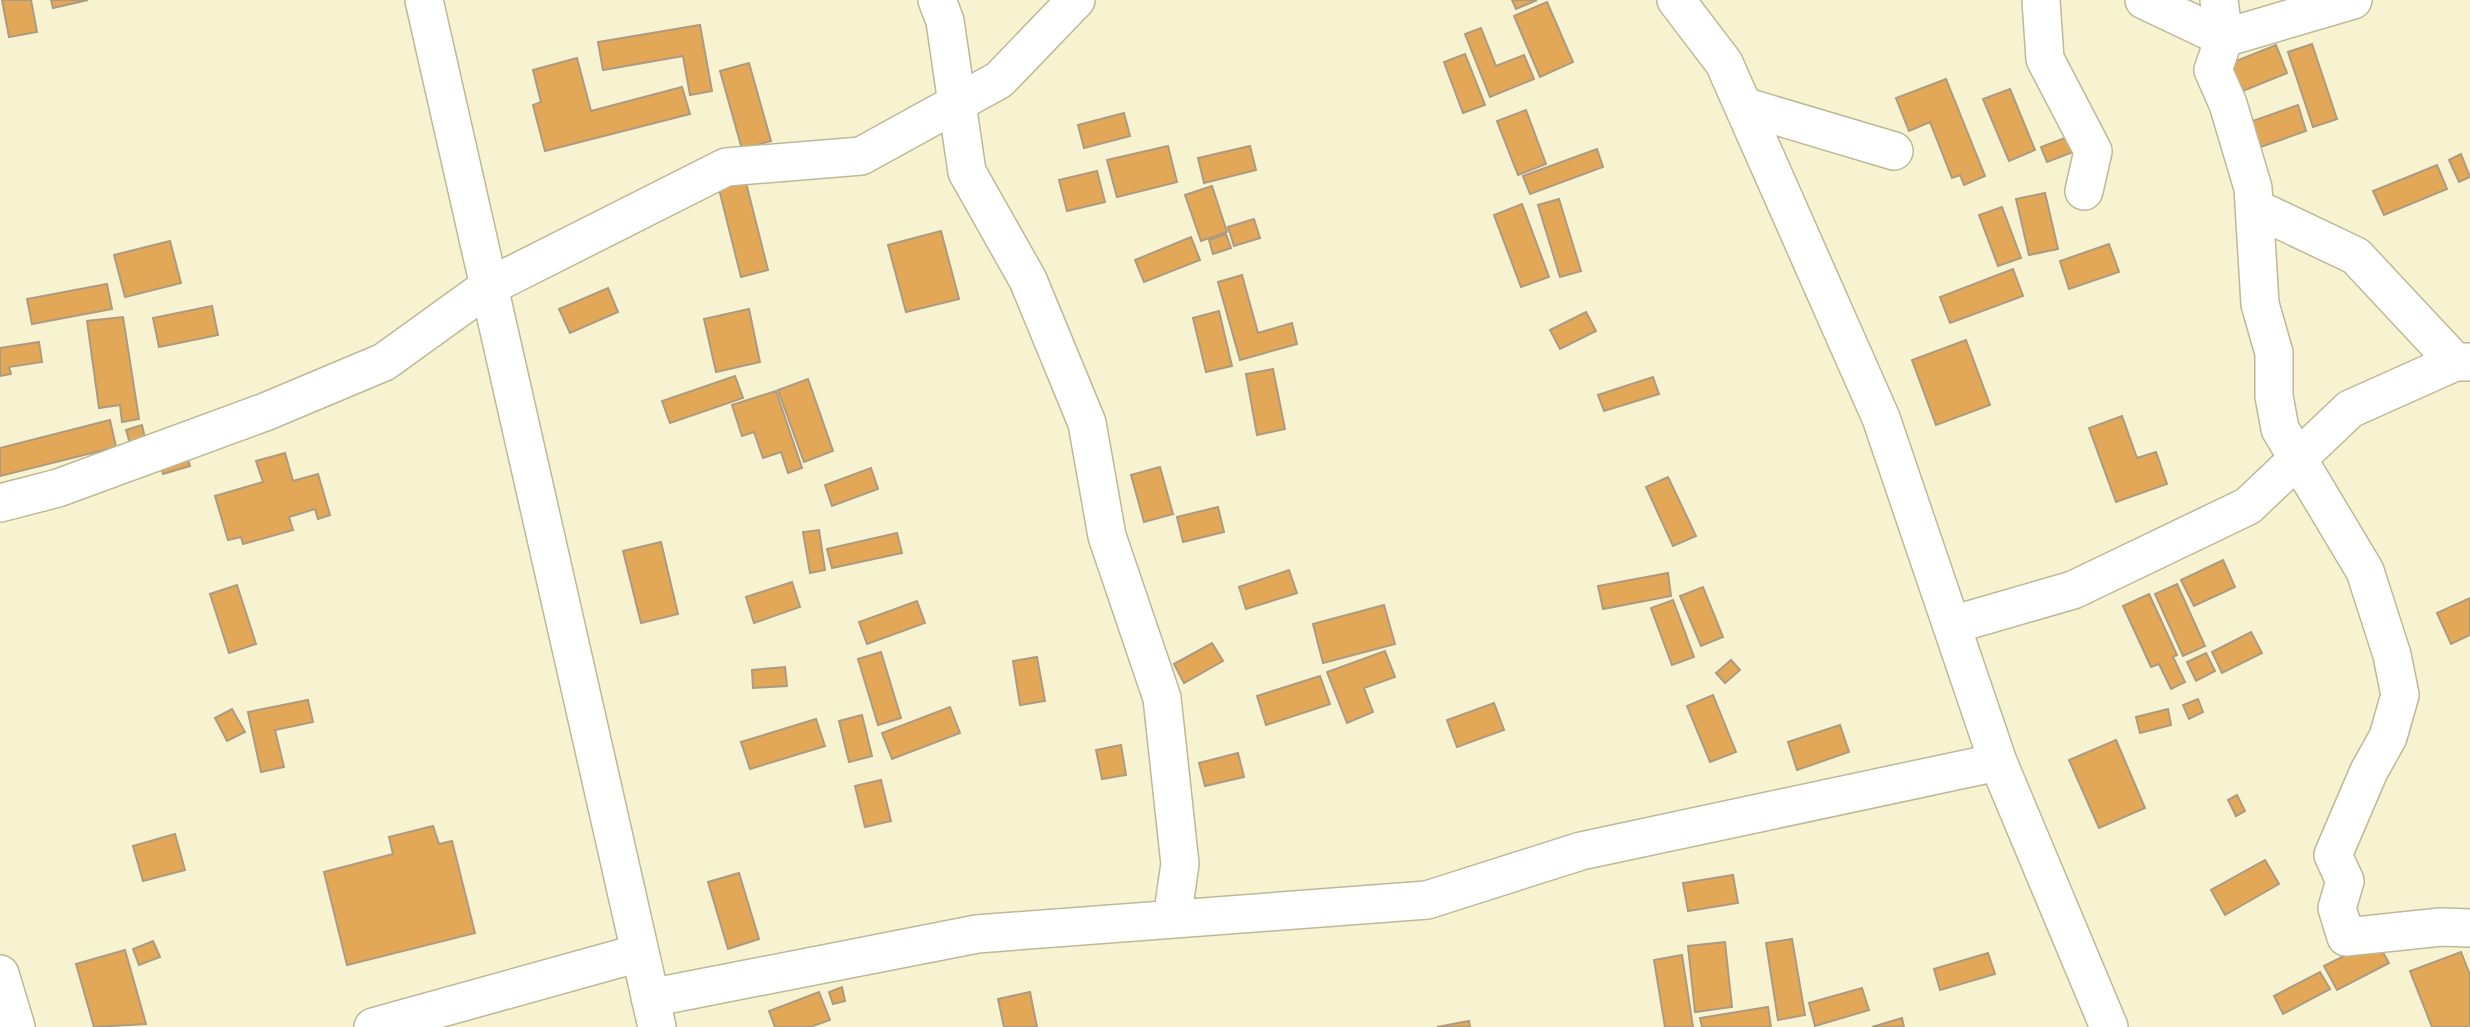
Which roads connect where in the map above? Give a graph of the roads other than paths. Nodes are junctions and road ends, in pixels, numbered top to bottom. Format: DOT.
graph roads {
  1 [pos="424,0"];
  2 [pos="937,0"];
  3 [pos="1076,0"];
  4 [pos="1676,0"];
  5 [pos="2041,0"];
  6 [pos="2144,0"];
  7 [pos="2219,0"];
  8 [pos="2353,0"];
  9 [pos="2224,38"];
  10 [pos="957,104"];
  11 [pos="1743,107"];
  12 [pos="1894,151"];
  13 [pos="2084,191"];
  14 [pos="2255,208"];
  15 [pos="488,287"];
  16 [pos="2463,362"];
  17 [pos="2301,458"];
  18 [pos="0,503"];
  19 [pos="1952,625"];
  20 [pos="1998,762"];
  21 [pos="1172,919"];
  22 [pos="2470,928"];
  23 [pos="639,953"];
  24 [pos="0,974"];
  25 [pos="653,1012"];
  26 [pos="16,1027"];
  27 [pos="373,1027"];
  28 [pos="2109,1027"];
  1 -- 15 [label="street"];
  2 -- 10 [label="street"];
  3 -- 10 [label="street"];
  4 -- 11 [label="street"];
  5 -- 13 [label="street"];
  6 -- 9 [label="street"];
  7 -- 9 [label="street"];
  8 -- 9 [label="street"];
  9 -- 14 [label="street"];
  10 -- 15 [label="street"];
  10 -- 21 [label="street"];
  11 -- 12 [label="street"];
  11 -- 19 [label="street"];
  14 -- 16 [label="street"];
  14 -- 17 [label="street"];
  15 -- 18 [label="street"];
  15 -- 23 [label="street"];
  16 -- 17 [label="street"];
  17 -- 19 [label="street"];
  17 -- 22 [label="street"];
  19 -- 20 [label="street"];
  20 -- 21 [label="street"];
  20 -- 28 [label="street"];
  21 -- 25 [label="street"];
  23 -- 25 [label="street"];
  23 -- 27 [label="street"];
  24 -- 26 [label="street"];
}
